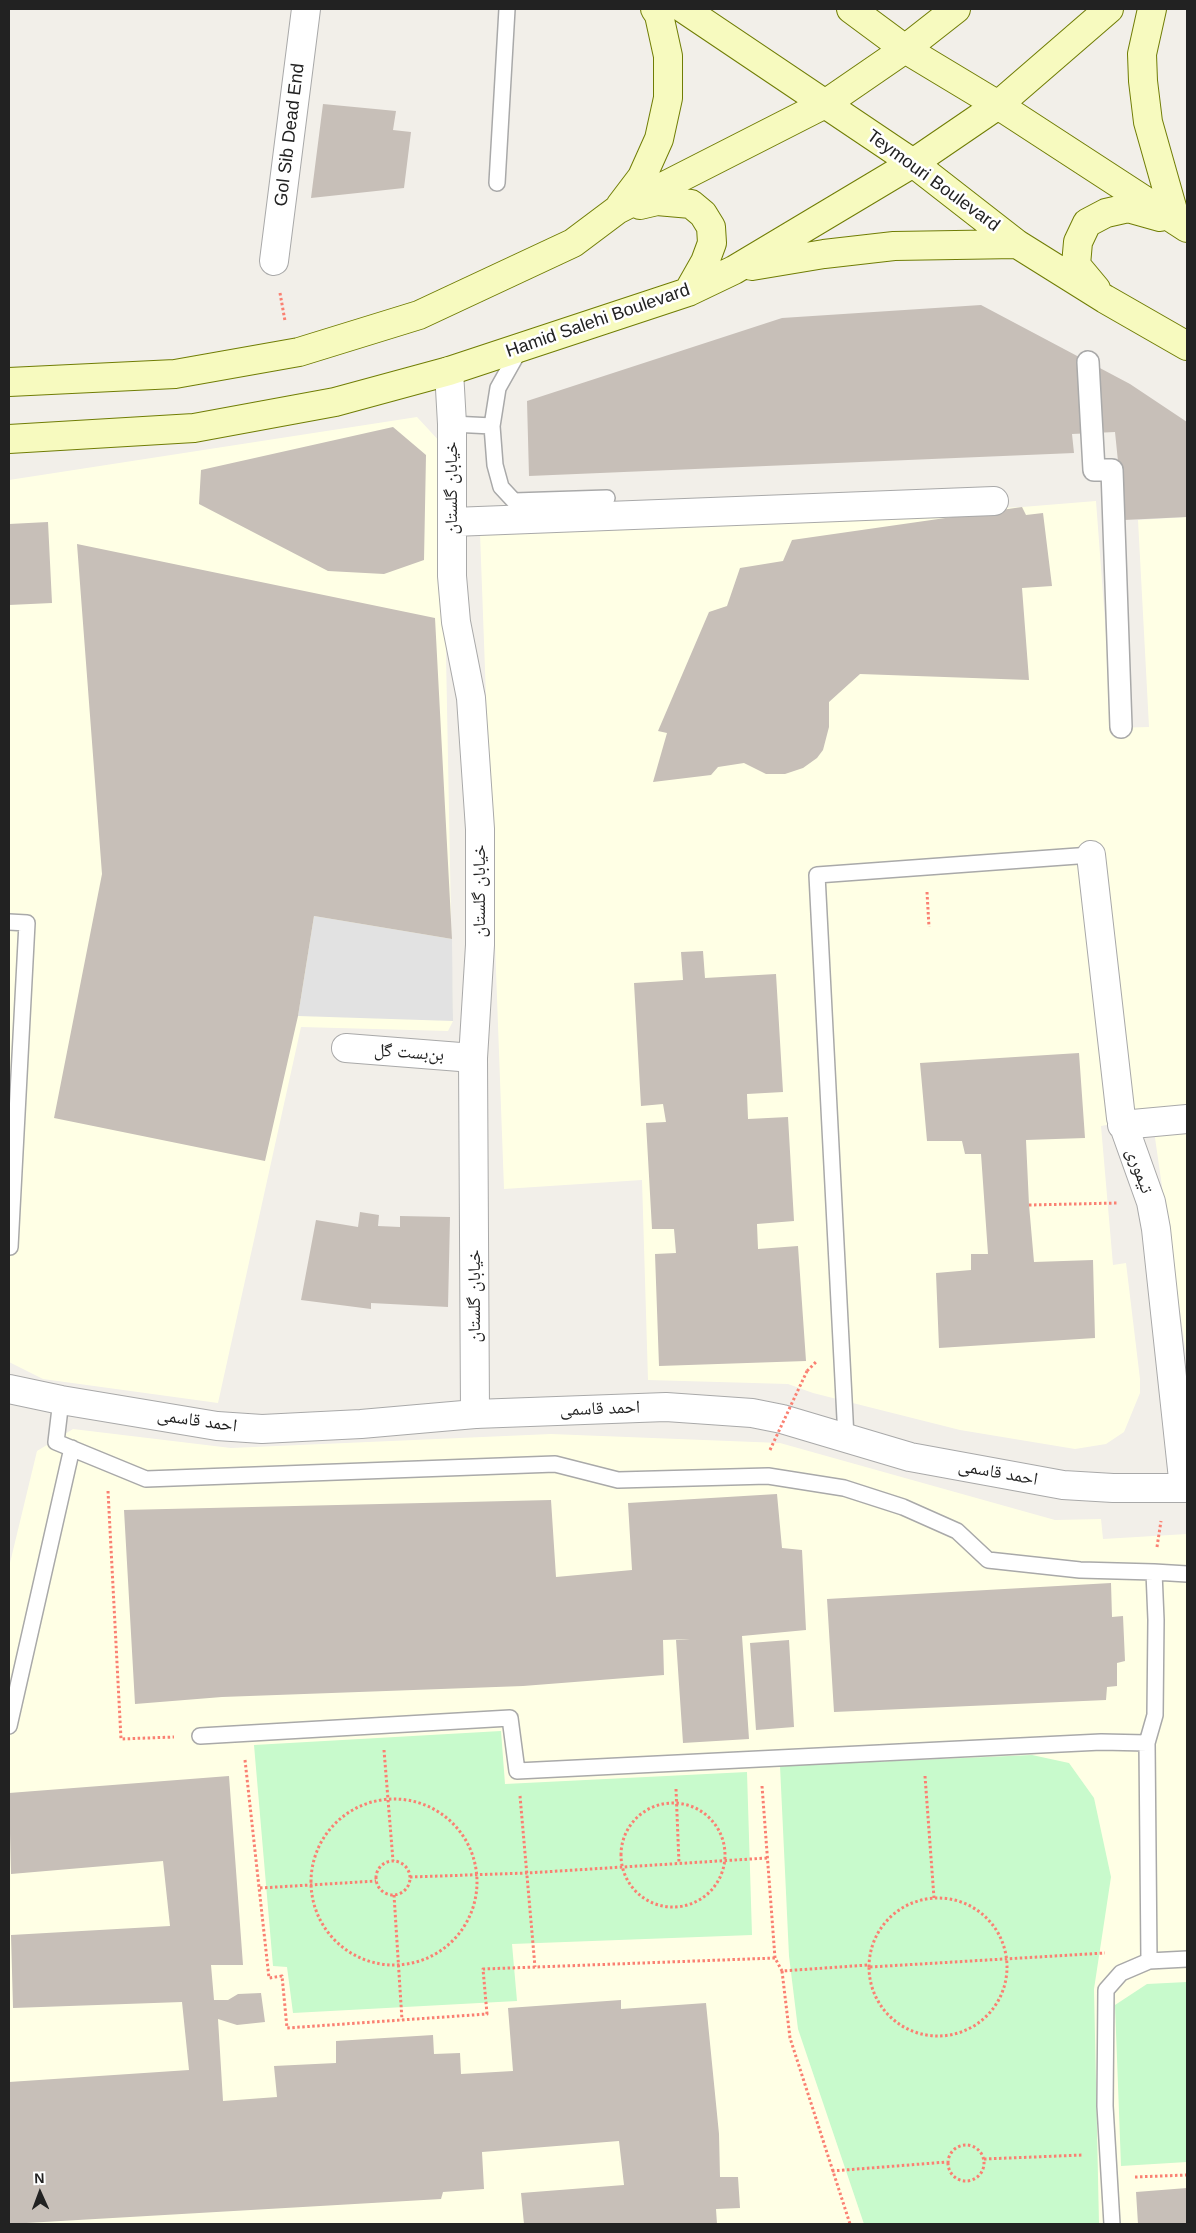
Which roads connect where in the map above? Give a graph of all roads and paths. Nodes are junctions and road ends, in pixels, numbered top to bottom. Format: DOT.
graph roads {
  1 [pos="306,9"];
  2 [pos="507,9"];
  3 [pos="655,9"];
  4 [pos="684,9"];
  5 [pos="851,9"];
  6 [pos="956,9"];
  7 [pos="1109,9"];
  8 [pos="1152,9"];
  9 [pos="905,49"];
  10 [pos="825,104"];
  11 [pos="998,105"];
  12 [pos="913,163"];
  13 [pos="497,183"];
  14 [pos="617,210"];
  15 [pos="1181,224"];
  16 [pos="1018,244"];
  17 [pos="274,260"];
  18 [pos="734,270"];
  19 [pos="688,292"];
  20 [pos="1105,299"];
  21 [pos="1187,346"];
  22 [pos="520,348"];
  23 [pos="290,354"];
  24 [pos="1088,362"];
  25 [pos="449,371"];
  26 [pos="9,382"];
  27 [pos="452,424"];
  28 [pos="492,426"];
  29 [pos="9,439"];
  30 [pos="606,498"];
  31 [pos="994,501"];
  32 [pos="453,522"];
  33 [pos="1122,727"];
  34 [pos="1091,855"];
  35 [pos="926,867"];
  36 [pos="9,922"];
  37 [pos="929,927"];
  38 [pos="346,1048"];
  39 [pos="473,1058"];
  40 [pos="1187,1119"];
  41 [pos="1122,1125"];
  42 [pos="1151,1202"];
  43 [pos="1030,1205"];
  44 [pos="9,1251"];
  45 [pos="807,1371"];
  46 [pos="10,1393"];
  47 [pos="61,1400"];
  48 [pos="475,1414"];
  49 [pos="846,1438"];
  50 [pos="72,1448"];
  51 [pos="770,1450"];
  52 [pos="106,1464"];
  53 [pos="1179,1487"];
  54 [pos="1154,1572"];
  55 [pos="1187,1574"];
  56 [pos="9,1726"];
  57 [pos="382,1727"];
  58 [pos="242,1734"];
  59 [pos="200,1736"];
  60 [pos="1147,1743"];
  61 [pos="924,1752"];
  62 [pos="760,1760"];
  63 [pos="674,1764"];
  64 [pos="517,1771"];
  65 [pos="388,1799"];
  66 [pos="676,1802"];
  67 [pos="768,1858"];
  68 [pos="726,1860"];
  69 [pos="393,1861"];
  70 [pos="679,1863"];
  71 [pos="621,1867"];
  72 [pos="527,1872"];
  73 [pos="477,1874"];
  74 [pos="410,1877"];
  75 [pos="376,1881"];
  76 [pos="311,1885"];
  77 [pos="260,1888"];
  78 [pos="394,1895"];
  79 [pos="934,1898"];
  80 [pos="1148,1956"];
  81 [pos="1007,1957"];
  82 [pos="775,1958"];
  83 [pos="1187,1959"];
  84 [pos="398,1964"];
  85 [pos="869,1966"];
  86 [pos="535,1967"];
  87 [pos="782,1971"];
  88 [pos="402,2020"];
  89 [pos="1108,2154"];
  90 [pos="984,2159"];
  91 [pos="947,2162"];
  92 [pos="832,2171"];
  93 [pos="1187,2175"];
  94 [pos="1109,2178"];
  95 [pos="850,2224"];
  96 [pos="1112,2224"];
  1 -- 17 [label="street, Gol Sib Dead End"];
  2 -- 13 [label="lane"];
  3 -- 14 [label="main road"];
  4 -- 10 [label="main road, Teymouri Boulevard"];
  5 -- 9 [label="main road"];
  6 -- 9 [label="main road"];
  7 -- 11 [label="main road, Hamid Salehi Boulevard"];
  8 -- 15 [label="main road"];
  9 -- 10 [label="main road"];
  9 -- 11 [label="main road"];
  10 -- 12 [label="main road, Teymouri Boulevard"];
  10 -- 14 [label="main road"];
  11 -- 12 [label="main road, Hamid Salehi Boulevard"];
  11 -- 15 [label="main road"];
  12 -- 16 [label="main road, Teymouri Boulevard"];
  12 -- 18 [label="main road, Hamid Salehi Boulevard"];
  14 -- 19 [label="main road"];
  14 -- 23 [label="main road"];
  15 -- 20 [label="main road"];
  16 -- 18 [label="main road"];
  16 -- 20 [label="main road, Teymouri Boulevard"];
  17 -- 23 [label="path"];
  18 -- 19 [label="main road, Hamid Salehi Boulevard"];
  19 -- 22 [label="main road, Hamid Salehi Boulevard"];
  20 -- 21 [label="main road, Teymouri Boulevard"];
  22 -- 25 [label="main road, Hamid Salehi Boulevard"];
  22 -- 28 [label="lane"];
  23 -- 26 [label="main road"];
  24 -- 33 [label="street"];
  25 -- 27 [label="street, خیابان گلستان"];
  25 -- 29 [label="main road, Hamid Salehi Boulevard"];
  27 -- 28 [label="lane"];
  27 -- 32 [label="street, خیابان گلستان"];
  28 -- 30 [label="lane"];
  31 -- 32 [label="street"];
  32 -- 39 [label="street, خیابان گلستان"];
  34 -- 35 [label="lane"];
  34 -- 41 [label="street, تیموری"];
  35 -- 37 [label="path"];
  35 -- 49 [label="lane"];
  36 -- 44 [label="lane"];
  38 -- 39 [label="street, بن‌‌بست گل"];
  39 -- 48 [label="street, خیابان گلستان"];
  40 -- 41 [label="street"];
  41 -- 42 [label="street, تیموری"];
  42 -- 43 [label="path"];
  42 -- 53 [label="street, تیموری"];
  45 -- 51 [label="path, bridge"];
  46 -- 47 [label="street, احمد قاسمی"];
  47 -- 48 [label="street, احمد قاسمی"];
  47 -- 50 [label="lane"];
  48 -- 49 [label="street, احمد قاسمی"];
  49 -- 53 [label="street, احمد قاسمی"];
  50 -- 52 [label="lane"];
  50 -- 56 [label="lane"];
  52 -- 54 [label="lane"];
  52 -- 59 [label="path"];
  53 -- 54 [label="path"];
  54 -- 55 [label="lane"];
  54 -- 60 [label="lane"];
  57 -- 58 [label="lane"];
  57 -- 64 [label="lane"];
  57 -- 65 [label="path"];
  58 -- 59 [label="lane"];
  58 -- 77 [label="path"];
  60 -- 61 [label="lane"];
  60 -- 80 [label="lane"];
  61 -- 62 [label="lane"];
  61 -- 79 [label="path"];
  62 -- 63 [label="lane"];
  62 -- 67 [label="path"];
  63 -- 64 [label="lane"];
  63 -- 66 [label="path"];
  64 -- 72 [label="path"];
  65 -- 69 [label="path"];
  65 -- 73 [label="path"];
  65 -- 76 [label="path"];
  66 -- 68 [label="path"];
  66 -- 70 [label="path"];
  66 -- 71 [label="path"];
  67 -- 68 [label="path"];
  67 -- 82 [label="path"];
  68 -- 70 [label="path"];
  68 -- 71 [label="path"];
  69 -- 74 [label="path"];
  69 -- 75 [label="path"];
  70 -- 71 [label="path"];
  71 -- 72 [label="path"];
  72 -- 73 [label="path"];
  72 -- 86 [label="path"];
  73 -- 74 [label="path"];
  73 -- 84 [label="path"];
  74 -- 78 [label="path"];
  75 -- 76 [label="path"];
  75 -- 78 [label="path"];
  76 -- 77 [label="path"];
  76 -- 84 [label="path"];
  77 -- 88 [label="path"];
  78 -- 84 [label="path"];
  79 -- 81 [label="path"];
  79 -- 85 [label="path"];
  80 -- 81 [label="path"];
  80 -- 83 [label="lane"];
  80 -- 89 [label="lane"];
  81 -- 85 [label="path"];
  81 -- 85 [label="path"];
  82 -- 86 [label="path"];
  82 -- 87 [label="path"];
  84 -- 88 [label="path"];
  85 -- 87 [label="path"];
  86 -- 88 [label="path"];
  87 -- 92 [label="path"];
  89 -- 90 [label="path"];
  89 -- 94 [label="lane"];
  90 -- 91 [label="path"];
  90 -- 91 [label="path"];
  91 -- 92 [label="path"];
  92 -- 95 [label="path"];
  93 -- 94 [label="path"];
  94 -- 96 [label="lane"];
}
